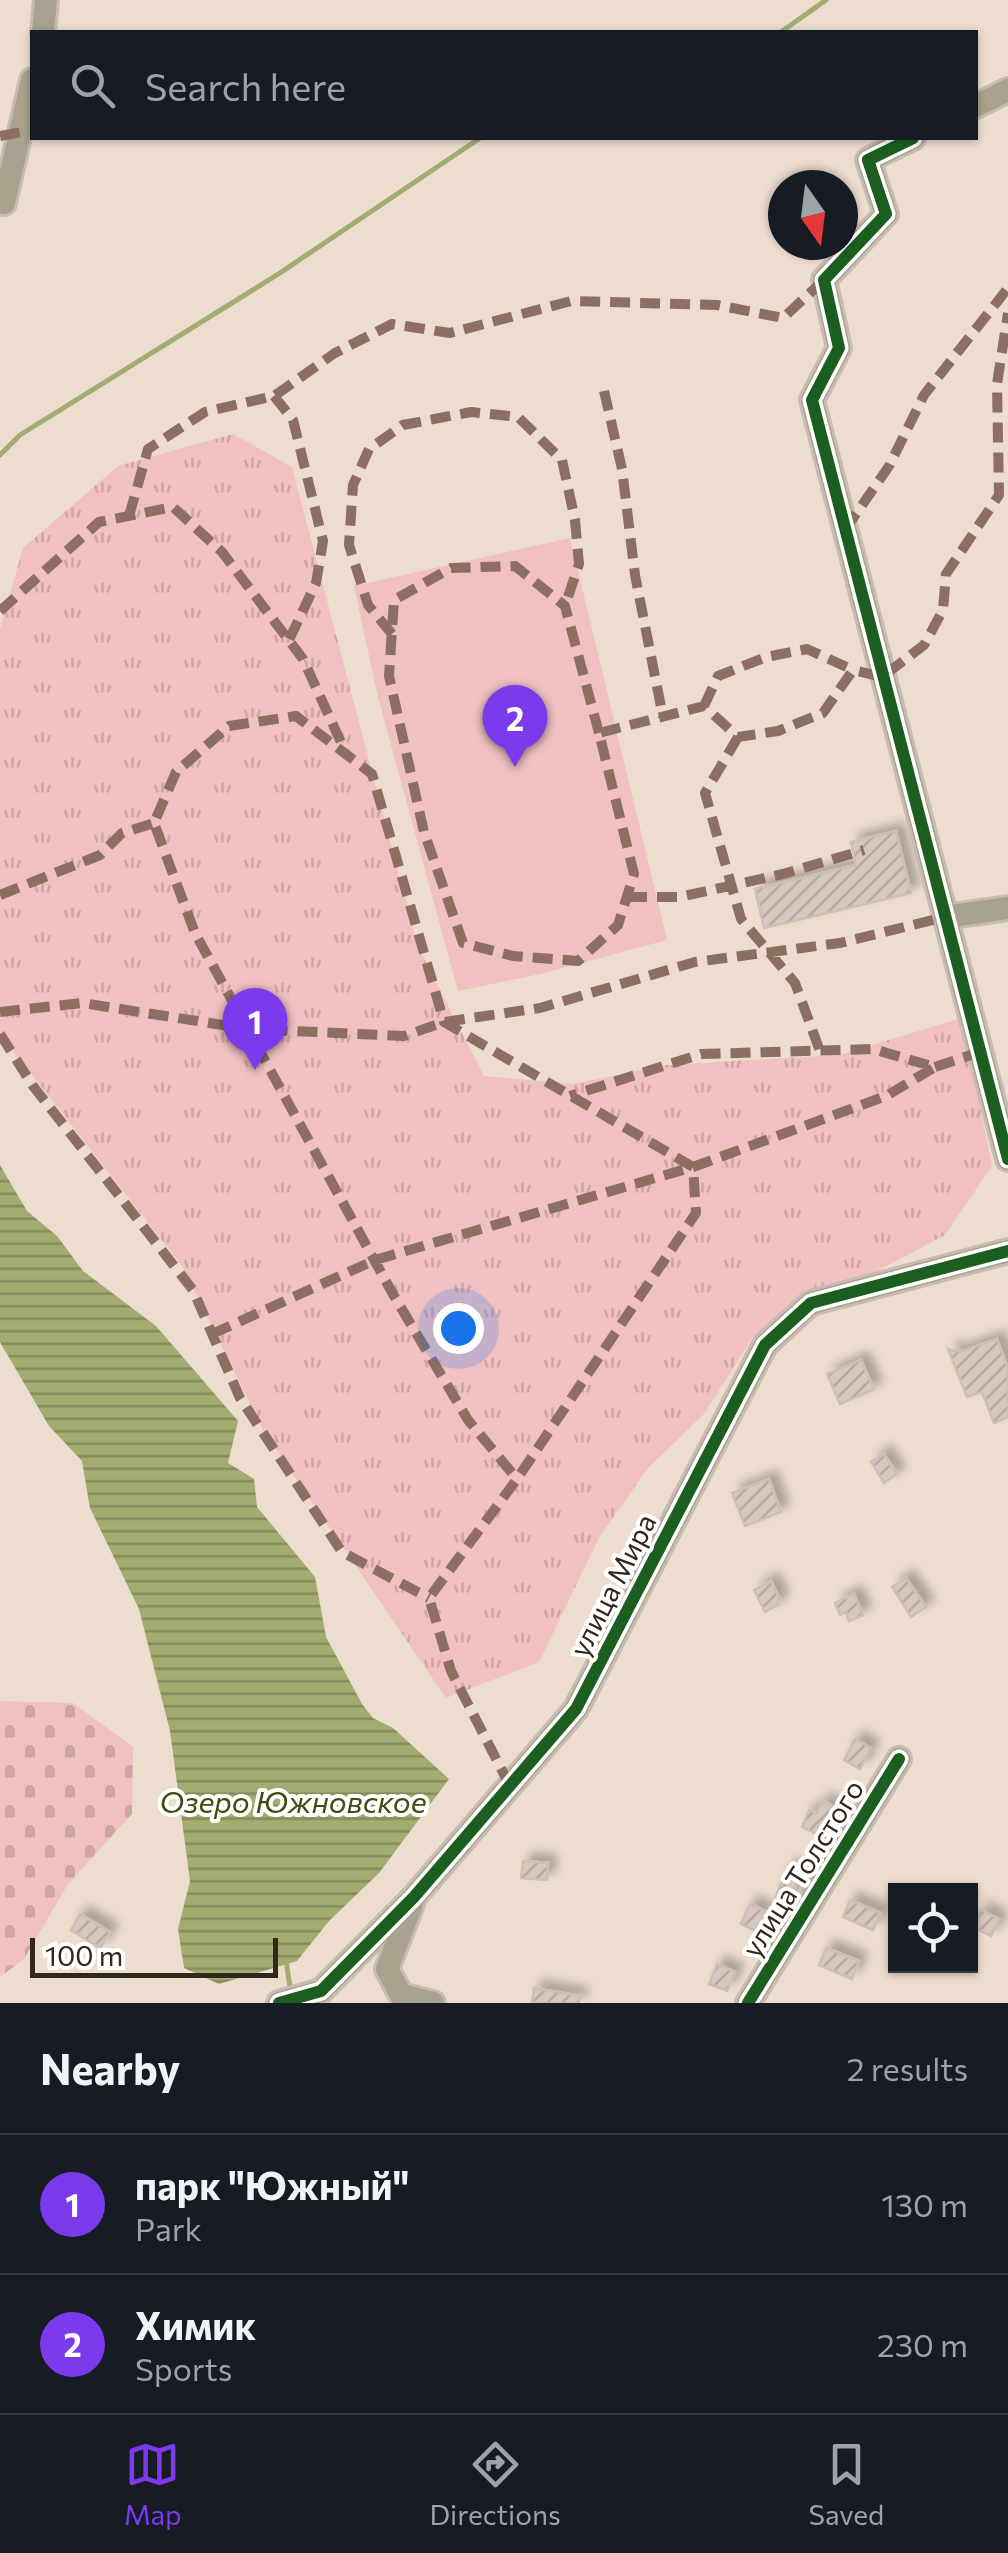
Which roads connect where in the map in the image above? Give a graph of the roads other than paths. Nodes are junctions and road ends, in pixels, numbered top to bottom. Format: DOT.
graph roads {
  1 [pos="46,0"];
  2 [pos="42,30"];
  3 [pos="30,89"];
  4 [pos="1008,90"];
  5 [pos="978,105"];
  6 [pos="909,140"];
  7 [pos="4,203"];
  8 [pos="1008,908"];
  9 [pos="945,917"];
  10 [pos="1008,1159"];
  11 [pos="1008,1251"];
  12 [pos="899,1759"];
  13 [pos="414,1897"];
  14 [pos="287,2001"];
  15 [pos="433,2003"];
  16 [pos="748,2003"];
  1 -- 2 [label="street"];
  3 -- 7 [label="street"];
  4 -- 5 [label="street"];
  6 -- 9 [label="street"];
  8 -- 9 [label="street"];
  9 -- 10 [label="street"];
  11 -- 13 [label="street, улица Мира"];
  12 -- 16 [label="street, улица Толстого"];
  13 -- 14 [label="street, улица Мира"];
  13 -- 15 [label="street"];
}
